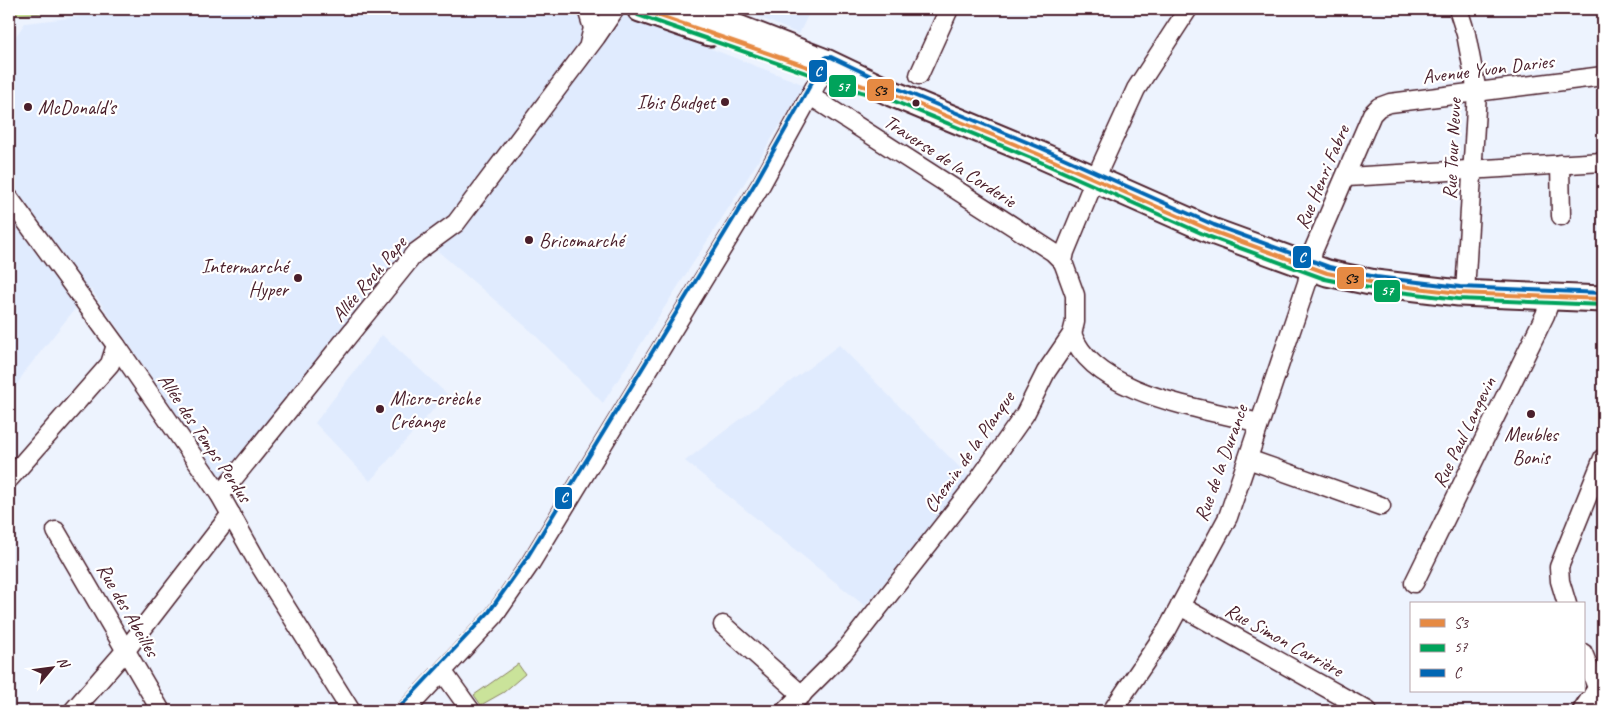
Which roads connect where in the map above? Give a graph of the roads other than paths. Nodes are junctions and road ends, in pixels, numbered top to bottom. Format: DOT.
graph roads {
  1 [pos="587,9"];
  2 [pos="615,9"];
  3 [pos="640,9"];
  4 [pos="689,9"];
  5 [pos="949,9"];
  6 [pos="1188,9"];
  7 [pos="1458,9"];
  8 [pos="589,47"];
  9 [pos="826,68"];
  10 [pos="919,76"];
  11 [pos="1603,76"];
  12 [pos="1477,92"];
  13 [pos="812,97"];
  14 [pos="1379,107"];
  15 [pos="1603,162"];
  16 [pos="1560,164"];
  17 [pos="1472,168"];
  18 [pos="1347,177"];
  19 [pos="1095,179"];
  20 [pos="9,198"];
  21 [pos="1561,216"];
  22 [pos="1063,262"];
  23 [pos="1310,268"];
  24 [pos="1465,293"];
  25 [pos="1551,298"];
  26 [pos="1603,299"];
  27 [pos="1072,334"];
  28 [pos="116,345"];
  29 [pos="1259,423"];
  30 [pos="1603,458"];
  31 [pos="1248,459"];
  32 [pos="9,479"];
  33 [pos="220,495"];
  34 [pos="1381,506"];
  35 [pos="231,514"];
  36 [pos="56,531"];
  37 [pos="1414,583"];
  38 [pos="1566,602"];
  39 [pos="1180,606"];
  40 [pos="723,625"];
  41 [pos="126,650"];
  42 [pos="1584,657"];
  43 [pos="443,672"];
  44 [pos="802,695"];
  45 [pos="1596,696"];
  46 [pos="73,711"];
  47 [pos="161,711"];
  48 [pos="351,711"];
  49 [pos="404,711"];
  50 [pos="470,711"];
  51 [pos="785,711"];
  52 [pos="1112,711"];
  53 [pos="1368,711"];
  1 -- 8 [label="street"];
  2 -- 8 [label="street, Allée Roch Pape"];
  3 -- 9 [label="main road"];
  4 -- 9 [label="main road"];
  5 -- 10 [label="street"];
  6 -- 19 [label="street"];
  7 -- 12 [label="street, Rue Tour Neuve"];
  8 -- 33 [label="street, Allée Roch Pape"];
  9 -- 13 [label="street"];
  9 -- 19 [label="main road"];
  11 -- 12 [label="street, Avenue Yvon Daries"];
  12 -- 14 [label="street, Avenue Yvon Daries"];
  12 -- 17 [label="street, Rue Tour Neuve"];
  13 -- 22 [label="street, Traverse de la Corderie"];
  13 -- 43 [label="street"];
  14 -- 18 [label="street, Rue Henri Fabre"];
  15 -- 16 [label="street"];
  16 -- 17 [label="street"];
  16 -- 21 [label="street"];
  17 -- 18 [label="street"];
  17 -- 24 [label="street, Rue Tour Neuve"];
  18 -- 23 [label="street, Rue Henri Fabre"];
  19 -- 22 [label="street"];
  19 -- 23 [label="main road"];
  20 -- 28 [label="street, Allée des Temps Perdus"];
  22 -- 27 [label="street, Chemin de la Planque"];
  23 -- 24 [label="main road"];
  23 -- 29 [label="street, Rue de la Durance"];
  24 -- 25 [label="main road"];
  25 -- 26 [label="main road"];
  25 -- 37 [label="street, Rue Paul Langevin"];
  27 -- 29 [label="street"];
  27 -- 44 [label="street, Chemin de la Planque"];
  28 -- 32 [label="street"];
  28 -- 33 [label="street, Allée des Temps Perdus"];
  29 -- 31 [label="street, Rue de la Durance"];
  30 -- 38 [label="street"];
  31 -- 34 [label="street"];
  31 -- 39 [label="street, Rue de la Durance"];
  33 -- 35 [label="street, Allée des Temps Perdus"];
  35 -- 41 [label="street"];
  35 -- 48 [label="street, Allée des Temps Perdus"];
  36 -- 41 [label="street, Rue des Abeilles"];
  39 -- 52 [label="street, Rue de la Durance"];
  39 -- 53 [label="street, Rue Simon Carrière"];
  40 -- 44 [label="street"];
  41 -- 46 [label="street"];
  41 -- 47 [label="street, Rue des Abeilles"];
  42 -- 45 [label="street"];
  43 -- 49 [label="street"];
  43 -- 50 [label="street"];
  44 -- 51 [label="street, Chemin de la Planque"];
}
